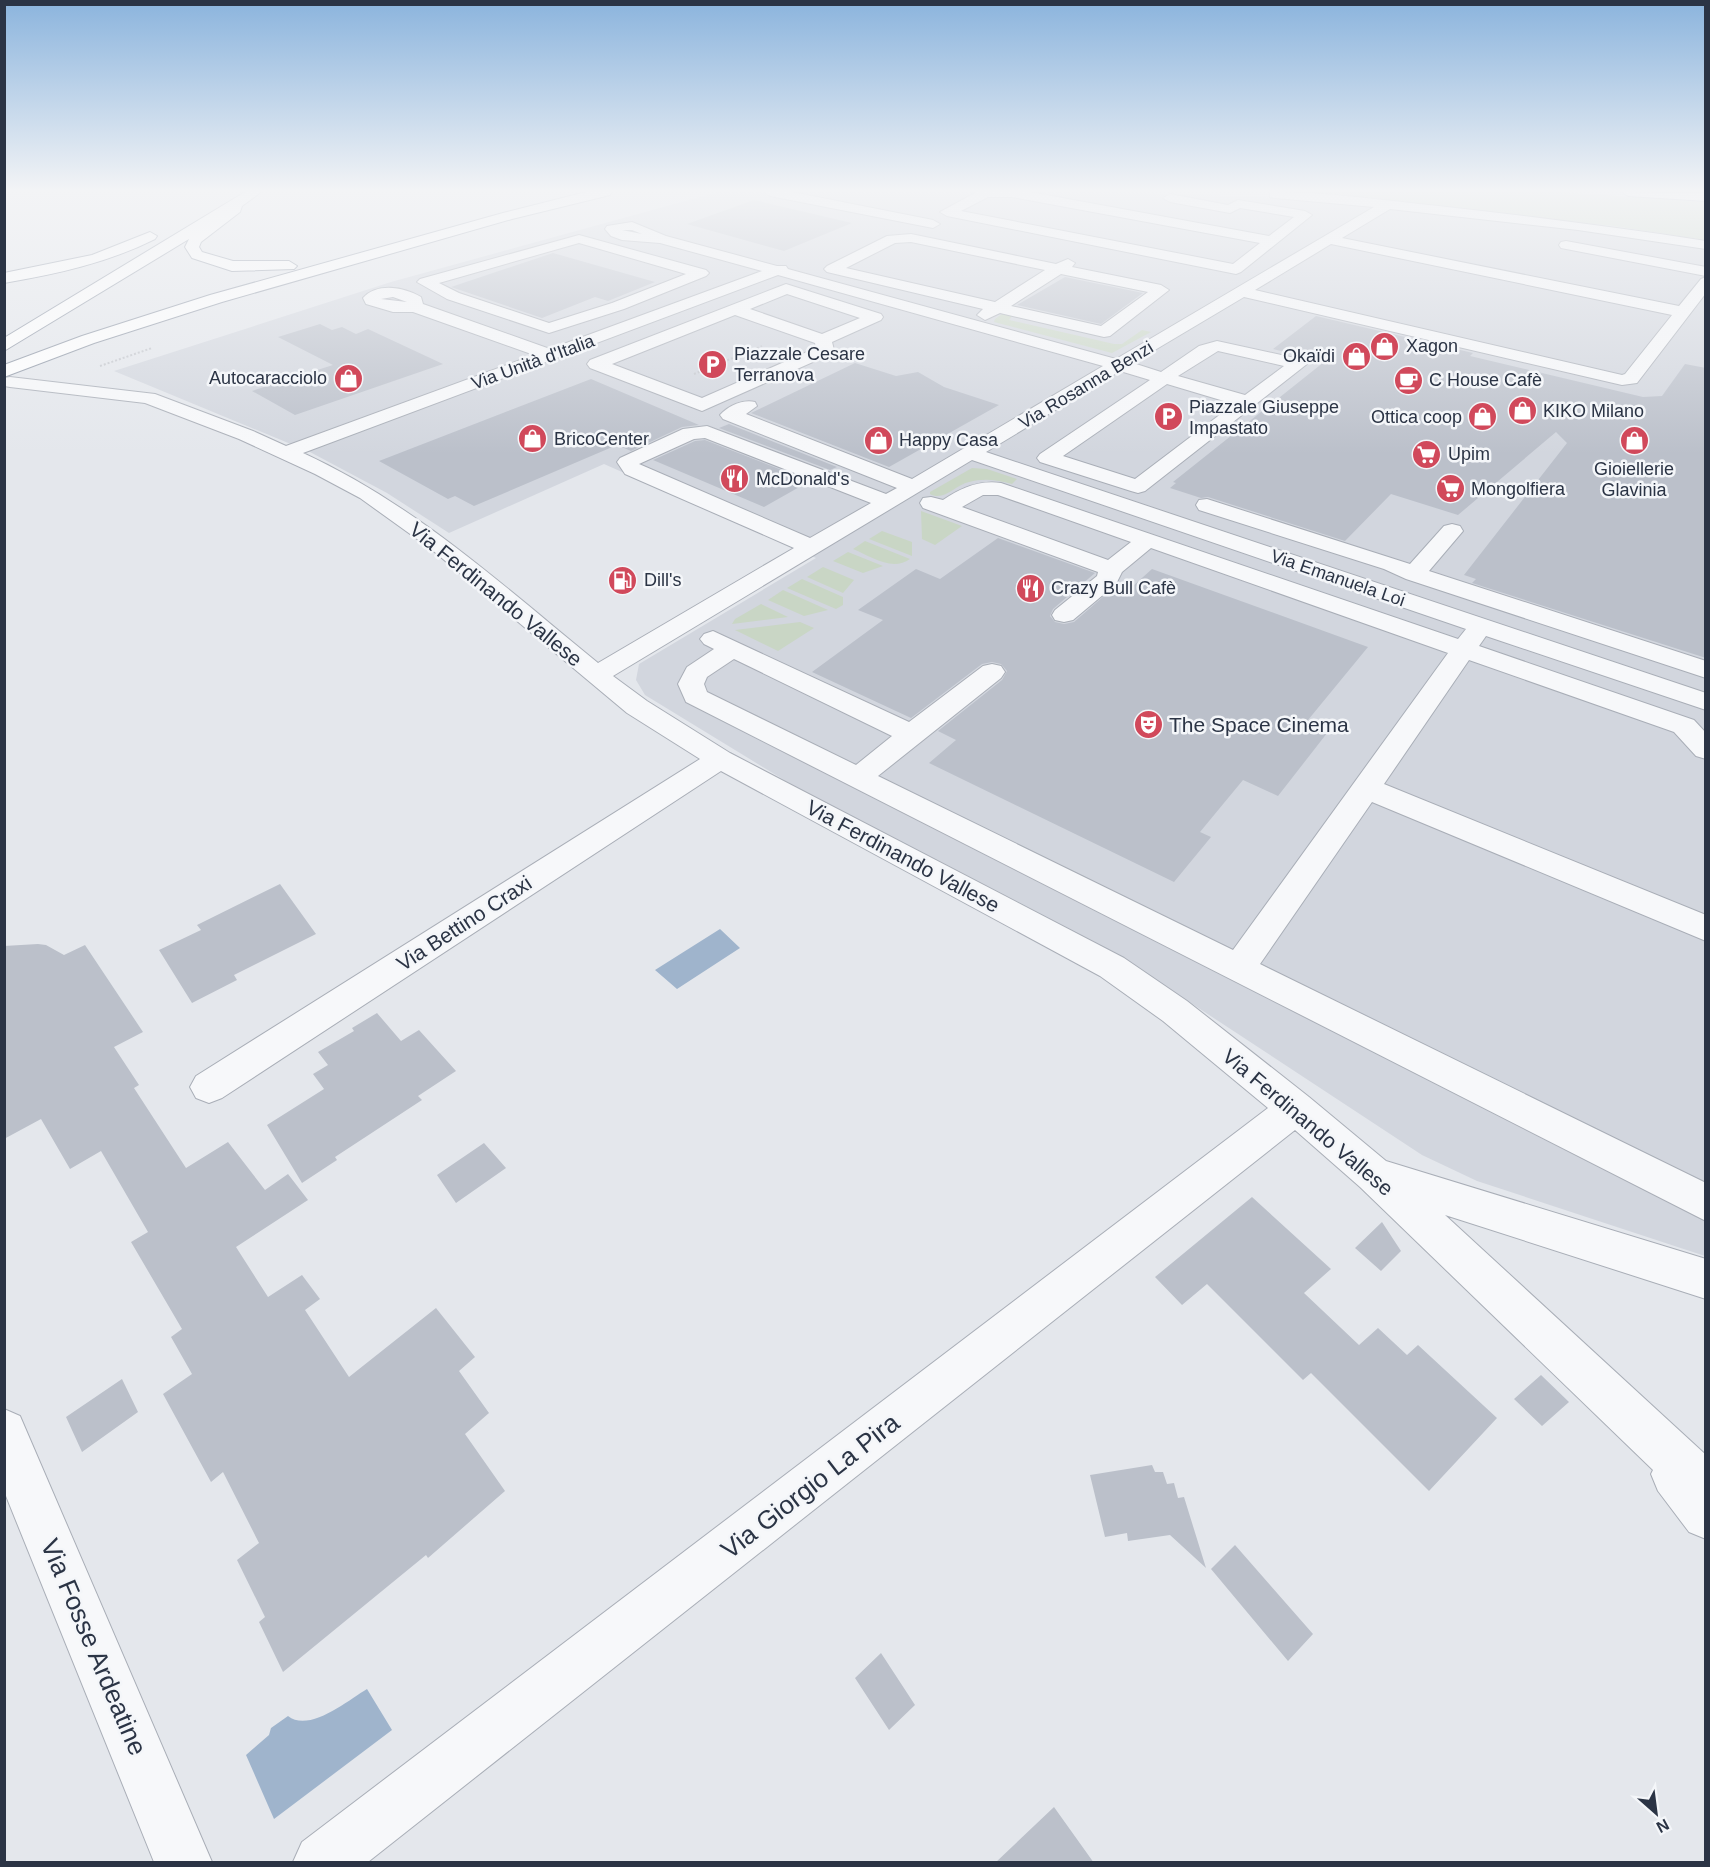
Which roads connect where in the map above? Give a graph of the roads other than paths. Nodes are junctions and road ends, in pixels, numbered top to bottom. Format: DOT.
graph roads {
  1 [pos="92,279"];
  2 [pos="107,279"];
  3 [pos="286,279"];
  4 [pos="436,279"];
  5 [pos="659,279"];
  6 [pos="687,279"];
  7 [pos="755,279"];
  8 [pos="807,279"];
  9 [pos="875,279"];
  10 [pos="1042,279"];
  11 [pos="1111,279"];
  12 [pos="1261,279"];
  13 [pos="1522,279"];
  14 [pos="1706,282"];
  15 [pos="675,284"];
  16 [pos="1239,288"];
  17 [pos="859,293"];
  18 [pos="887,301"];
  19 [pos="833,304"];
  20 [pos="415,307"];
  21 [pos="997,308"];
  22 [pos="735,309"];
  23 [pos="861,312"];
  24 [pos="1683,312"];
  25 [pos="506,315"];
  26 [pos="972,323"];
  27 [pos="472,327"];
  28 [pos="4,332"];
  29 [pos="823,340"];
  30 [pos="4,346"];
  31 [pos="552,355"];
  32 [pos="1119,364"];
  33 [pos="7,377"];
  34 [pos="1162,378"];
  35 [pos="1248,402"];
  36 [pos="748,406"];
  37 [pos="1050,406"];
  38 [pos="1100,421"];
  39 [pos="288,452"];
  40 [pos="970,453"];
  41 [pos="902,494"];
  42 [pos="1207,506"];
  43 [pos="946,508"];
  44 [pos="1452,531"];
  45 [pos="1146,541"];
  46 [pos="811,548"];
  47 [pos="1111,569"];
  48 [pos="1414,574"];
  49 [pos="1064,615"];
  50 [pos="684,623"];
  51 [pos="1481,626"];
  52 [pos="731,649"];
  53 [pos="1463,649"];
  54 [pos="1706,670"];
  55 [pos="992,672"];
  56 [pos="596,675"];
  57 [pos="1706,702"];
  58 [pos="911,734"];
  59 [pos="1706,750"];
  60 [pos="720,759"];
  61 [pos="858,778"];
  62 [pos="1365,788"];
  63 [pos="1706,929"];
  64 [pos="1239,968"];
  65 [pos="209,1087"];
  66 [pos="1296,1108"];
  67 [pos="1374,1175"];
  68 [pos="1706,1203"];
  69 [pos="1706,1279"];
  70 [pos="1640,1427"];
  71 [pos="4,1432"];
  72 [pos="1706,1488"];
  73 [pos="1706,1515"];
  74 [pos="183,1863"];
  75 [pos="322,1863"];
  1 -- 28 [label="highway"];
  2 -- 30 [label="highway"];
  3 -- 33 [label="highway"];
  4 -- 25 [label="street"];
  5 -- 15 [label="street"];
  6 -- 15 [label="street"];
  7 -- 31 [label="street, Via Unità d'Italia"];
  8 -- 17 [label="street"];
  9 -- 21 [label="street"];
  10 -- 21 [label="street"];
  11 -- 21 [label="street"];
  12 -- 16 [label="street, Via Rosanna Benzi"];
  13 -- 24 [label="street"];
  14 -- 24 [label="street"];
  15 -- 25 [label="street"];
  16 -- 24 [label="street"];
  16 -- 32 [label="street, Via Rosanna Benzi"];
  17 -- 18 [label="street"];
  17 -- 19 [label="street"];
  18 -- 23 [label="street"];
  18 -- 26 [label="street"];
  19 -- 22 [label="street"];
  19 -- 23 [label="street"];
  20 -- 27 [label="street"];
  21 -- 26 [label="street"];
  22 -- 29 [label="street"];
  22 -- 29 [label="street"];
  23 -- 29 [label="street"];
  25 -- 27 [label="street"];
  26 -- 32 [label="street"];
  27 -- 31 [label="street"];
  31 -- 39 [label="street, Via Unità d'Italia"];
  32 -- 34 [label="street"];
  32 -- 37 [label="street, Via Rosanna Benzi"];
  33 -- 39 [label="street, Via Ferdinando Vallese"];
  34 -- 35 [label="street"];
  34 -- 35 [label="street"];
  34 -- 38 [label="street"];
  35 -- 38 [label="street"];
  36 -- 41 [label="street"];
  37 -- 38 [label="street"];
  37 -- 40 [label="street, Via Rosanna Benzi"];
  39 -- 56 [label="street, Via Ferdinando Vallese"];
  40 -- 41 [label="street, Via Rosanna Benzi"];
  40 -- 51 [label="street, Via Emanuela Loi"];
  41 -- 43 [label="street"];
  41 -- 46 [label="street, Via Rosanna Benzi"];
  41 -- 46 [label="street"];
  42 -- 48 [label="street"];
  43 -- 45 [label="street"];
  43 -- 47 [label="street"];
  44 -- 48 [label="street"];
  45 -- 47 [label="street"];
  45 -- 53 [label="street"];
  46 -- 50 [label="street, Via Rosanna Benzi"];
  47 -- 49 [label="street"];
  48 -- 54 [label="street"];
  50 -- 52 [label="street"];
  50 -- 56 [label="street, Via Rosanna Benzi"];
  51 -- 53 [label="street"];
  51 -- 57 [label="street, Via Emanuela Loi"];
  52 -- 58 [label="street"];
  52 -- 61 [label="street"];
  53 -- 59 [label="street"];
  53 -- 62 [label="street"];
  55 -- 58 [label="street"];
  56 -- 60 [label="street, Via Ferdinando Vallese"];
  58 -- 61 [label="street"];
  60 -- 65 [label="street, Via Bettino Craxi"];
  60 -- 66 [label="street, Via Ferdinando Vallese"];
  61 -- 64 [label="street"];
  62 -- 63 [label="street"];
  62 -- 64 [label="street"];
  64 -- 68 [label="street"];
  66 -- 67 [label="street, Via Ferdinando Vallese"];
  66 -- 75 [label="street, Via Giorgio La Pira"];
  67 -- 69 [label="street"];
  67 -- 70 [label="street, Via Ferdinando Vallese"];
  70 -- 72 [label="street, Via Ferdinando Vallese"];
  70 -- 73 [label="street"];
  71 -- 74 [label="street, Via Fosse Ardeatine"];
}
